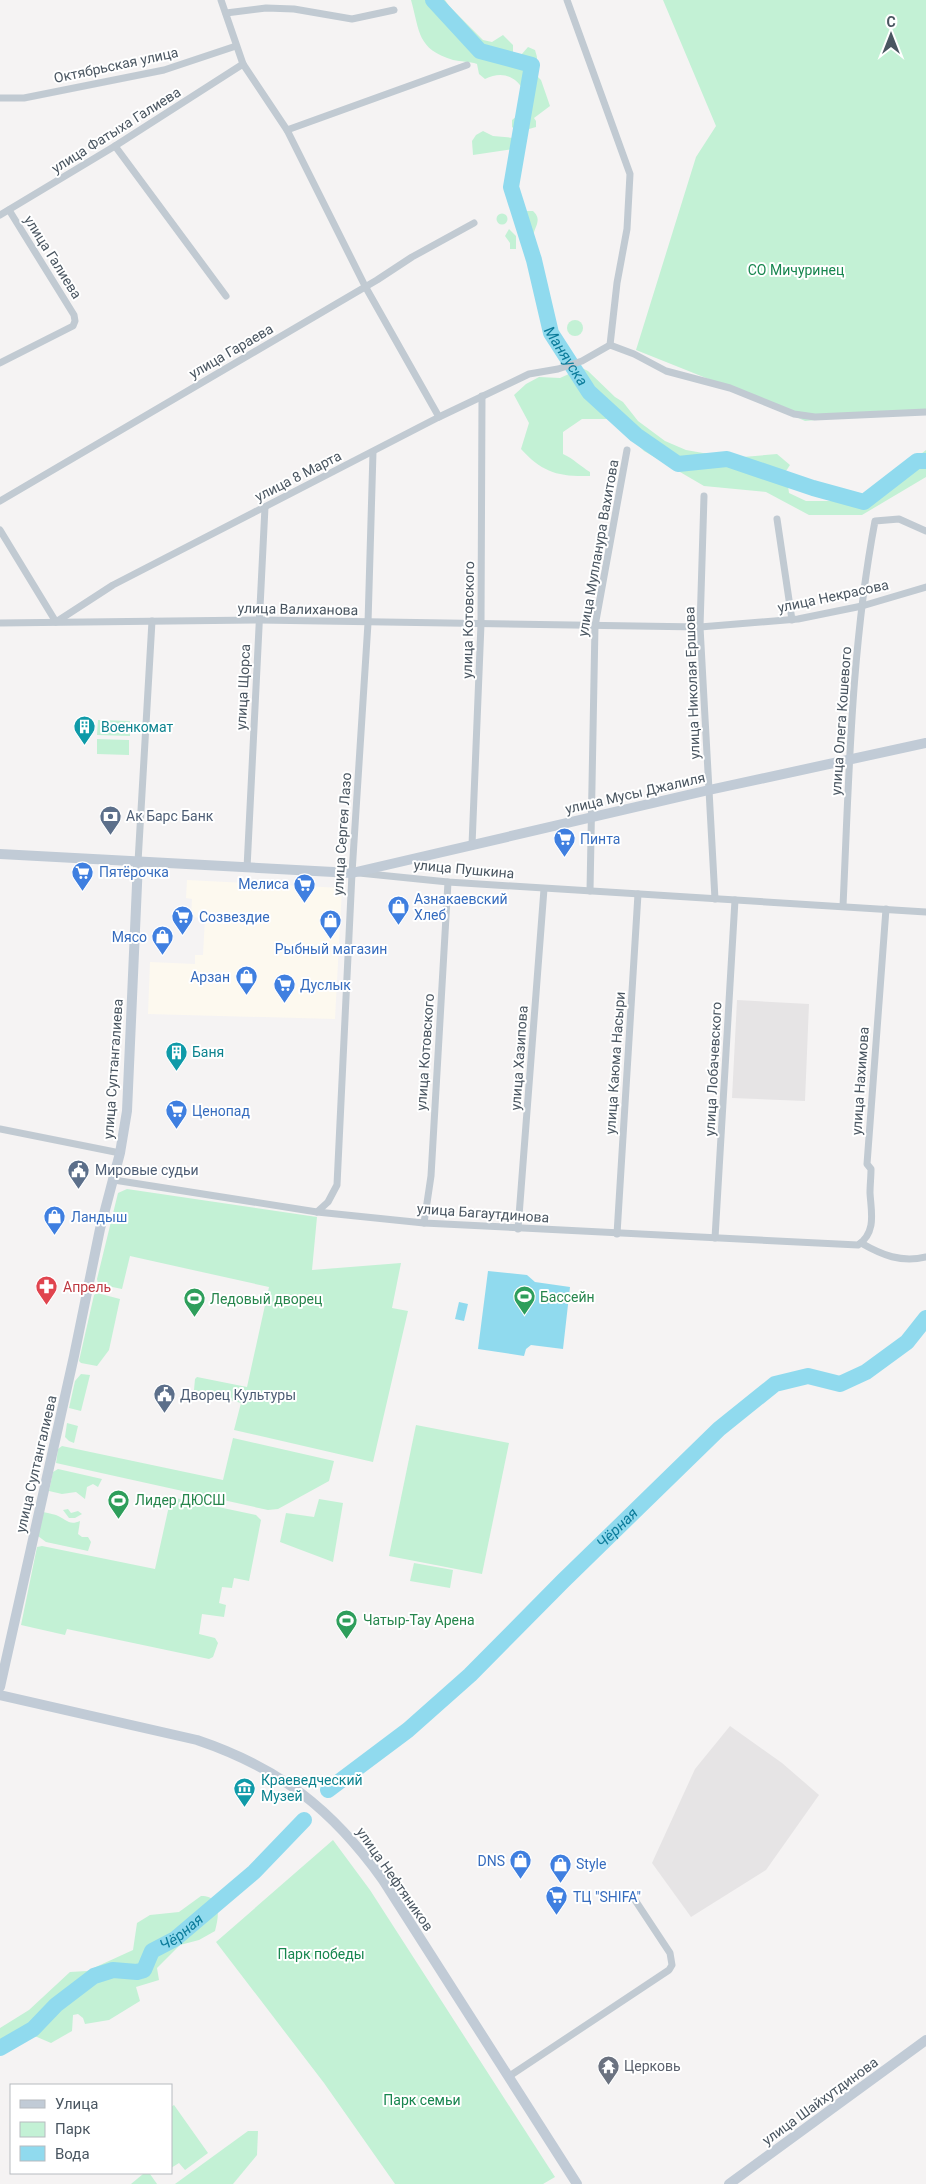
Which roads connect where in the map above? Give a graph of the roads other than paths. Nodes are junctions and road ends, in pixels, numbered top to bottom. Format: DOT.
graph roads {
  1 [pos="221,0"];
  2 [pos="567,0"];
  3 [pos="394,10"];
  4 [pos="226,13"];
  5 [pos="236,46"];
  6 [pos="243,64"];
  7 [pos="467,66"];
  8 [pos="0,98"];
  9 [pos="287,130"];
  10 [pos="115,146"];
  11 [pos="9,210"];
  12 [pos="0,215"];
  13 [pos="474,223"];
  14 [pos="366,286"];
  15 [pos="226,296"];
  16 [pos="610,345"];
  17 [pos="0,363"];
  18 [pos="482,396"];
  19 [pos="926,412"];
  20 [pos="439,417"];
  21 [pos="628,450"];
  22 [pos="373,452"];
  23 [pos="704,496"];
  24 [pos="0,501"];
  25 [pos="265,507"];
  26 [pos="777,519"];
  27 [pos="0,530"];
  28 [pos="926,531"];
  29 [pos="926,587"];
  30 [pos="862,606"];
  31 [pos="259,620"];
  32 [pos="792,620"];
  33 [pos="152,621"];
  34 [pos="56,622"];
  35 [pos="0,623"];
  36 [pos="368,623"];
  37 [pos="481,624"];
  38 [pos="595,626"];
  39 [pos="700,627"];
  40 [pos="926,743"];
  41 [pos="850,760"];
  42 [pos="709,790"];
  43 [pos="591,817"];
  44 [pos="472,845"];
  45 [pos="0,854"];
  46 [pos="138,862"];
  47 [pos="247,868"];
  48 [pos="352,872"];
  49 [pos="448,882"];
  50 [pos="544,889"];
  51 [pos="590,891"];
  52 [pos="638,894"];
  53 [pos="715,899"];
  54 [pos="735,900"];
  55 [pos="843,906"];
  56 [pos="886,909"];
  57 [pos="926,912"];
  58 [pos="0,1129"];
  59 [pos="120,1153"];
  60 [pos="114,1180"];
  61 [pos="317,1212"];
  62 [pos="424,1223"];
  63 [pos="518,1228"];
  64 [pos="617,1234"];
  65 [pos="715,1238"];
  66 [pos="858,1244"];
  67 [pos="926,1257"];
  68 [pos="0,1687"];
  69 [pos="0,1695"];
  70 [pos="631,1894"];
  71 [pos="926,2040"];
  72 [pos="508,2077"];
  73 [pos="577,2184"];
  74 [pos="729,2184"];
  1 -- 4 [label="street"];
  2 -- 16 [label="street"];
  3 -- 4 [label="street"];
  4 -- 5 [label="street"];
  5 -- 6 [label="street"];
  5 -- 8 [label="street, Октябрьская улица"];
  6 -- 9 [label="street"];
  6 -- 10 [label="street, улица Фатыха Галиева"];
  7 -- 9 [label="street"];
  9 -- 14 [label="street"];
  10 -- 11 [label="street, улица Фатыха Галиева"];
  10 -- 15 [label="street"];
  11 -- 12 [label="street, улица Фатыха Галиева"];
  11 -- 17 [label="street, улица Галиева"];
  13 -- 14 [label="street, улица Гараева"];
  14 -- 20 [label="street"];
  14 -- 24 [label="street, улица Гараева"];
  16 -- 18 [label="street, улица 8 Марта"];
  16 -- 19 [label="street"];
  18 -- 20 [label="street, улица 8 Марта"];
  18 -- 37 [label="street, улица Котовского"];
  20 -- 22 [label="street, улица 8 Марта"];
  21 -- 38 [label="street, улица Мулланура Вахитова"];
  22 -- 25 [label="street, улица 8 Марта"];
  22 -- 36 [label="street, улица Сергея Лазо"];
  23 -- 39 [label="street, улица Николая Ершова"];
  25 -- 31 [label="street, улица Щорса"];
  25 -- 34 [label="street, улица 8 Марта"];
  26 -- 32 [label="street"];
  27 -- 34 [label="street"];
  28 -- 30 [label="street, улица Олега Кошевого"];
  29 -- 30 [label="street, улица Некрасова"];
  30 -- 32 [label="street, улица Некрасова"];
  30 -- 41 [label="street, улица Олега Кошевого"];
  31 -- 33 [label="street, улица Валиханова"];
  31 -- 36 [label="street, улица Валиханова"];
  31 -- 47 [label="street, улица Щорса"];
  32 -- 39 [label="street, улица Некрасова"];
  33 -- 34 [label="street, улица Валиханова"];
  33 -- 46 [label="street, улица Султангалиева"];
  34 -- 35 [label="street, улица Валиханова"];
  36 -- 37 [label="street, улица Валиханова"];
  36 -- 48 [label="street, улица Сергея Лазо"];
  37 -- 38 [label="street, улица Валиханова"];
  37 -- 44 [label="street, улица Котовского"];
  38 -- 39 [label="street, улица Некрасова"];
  38 -- 43 [label="street, улица Мулланура Вахитова"];
  39 -- 42 [label="street, улица Николая Ершова"];
  40 -- 41 [label="street, улица Мусы Джалиля"];
  41 -- 42 [label="street, улица Мусы Джалиля"];
  41 -- 55 [label="street, улица Олега Кошевого"];
  42 -- 43 [label="street, улица Мусы Джалиля"];
  42 -- 53 [label="street, улица Николая Ершова"];
  43 -- 44 [label="street, улица Мусы Джалиля"];
  43 -- 51 [label="street, улица Мулланура Вахитова"];
  44 -- 48 [label="street, улица Мусы Джалиля"];
  45 -- 46 [label="street, улица Пушкина"];
  46 -- 47 [label="street, улица Пушкина"];
  46 -- 59 [label="street, улица Султангалиева"];
  47 -- 48 [label="street, улица Пушкина"];
  48 -- 49 [label="street, улица Пушкина"];
  48 -- 61 [label="street, улица Сергея Лазо"];
  49 -- 50 [label="street, улица Пушкина"];
  49 -- 62 [label="street, улица Котовского"];
  50 -- 51 [label="street, улица Пушкина"];
  50 -- 63 [label="street, улица Хазипова"];
  51 -- 52 [label="street, улица Пушкина"];
  52 -- 53 [label="street, улица Пушкина"];
  52 -- 64 [label="street, улица Каюма Насыри"];
  53 -- 54 [label="street, улица Пушкина"];
  54 -- 55 [label="street, улица Пушкина"];
  54 -- 65 [label="street, улица Лобачевского"];
  55 -- 56 [label="street, улица Пушкина"];
  56 -- 57 [label="street, улица Пушкина"];
  56 -- 66 [label="street, улица Нахимова"];
  58 -- 59 [label="street"];
  59 -- 60 [label="street, улица Султангалиева"];
  60 -- 61 [label="street, улица Багаутдинова"];
  60 -- 68 [label="street, улица Султангалиева"];
  61 -- 62 [label="street, улица Багаутдинова"];
  62 -- 63 [label="street, улица Багаутдинова"];
  63 -- 64 [label="street, улица Багаутдинова"];
  64 -- 65 [label="street, улица Багаутдинова"];
  65 -- 66 [label="street, улица Багаутдинова"];
  66 -- 67 [label="street"];
  69 -- 72 [label="street, улица Нефтяников"];
  70 -- 72 [label="street"];
  71 -- 74 [label="street, улица Шайхутдинова"];
  72 -- 73 [label="street, улица Нефтяников"];
}
